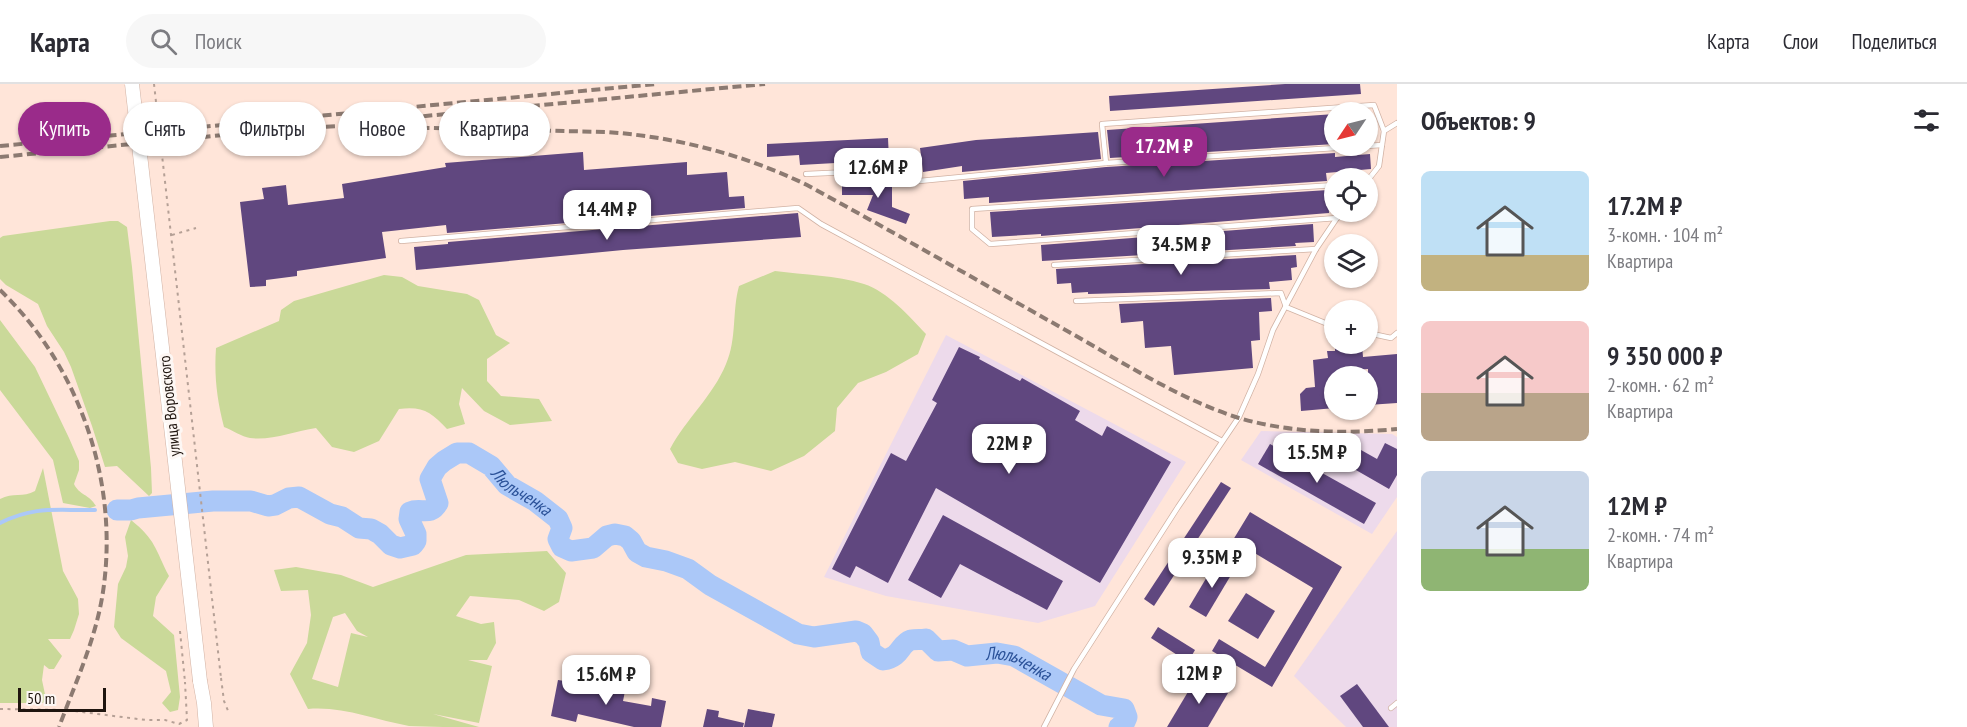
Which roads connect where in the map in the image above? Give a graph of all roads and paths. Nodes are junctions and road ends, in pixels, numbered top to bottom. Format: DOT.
graph roads {
  1 [pos="132,84"];
  2 [pos="154,84"];
  3 [pos="1397,123"];
  4 [pos="1383,131"];
  5 [pos="1382,145"];
  6 [pos="1106,163"];
  7 [pos="1377,168"];
  8 [pos="806,174"];
  9 [pos="1324,186"];
  10 [pos="1324,219"];
  11 [pos="1334,222"];
  12 [pos="196,228"];
  13 [pos="172,236"];
  14 [pos="401,241"];
  15 [pos="1316,249"];
  16 [pos="1054,265"];
  17 [pos="1076,301"];
  18 [pos="1286,307"];
  19 [pos="1324,323"];
  20 [pos="1397,333"];
  21 [pos="1378,335"];
  22 [pos="1222,441"];
  23 [pos="184,682"];
  24 [pos="1397,704"];
  25 [pos="1391,708"];
  26 [pos="0,709"];
  27 [pos="229,713"];
  28 [pos="206,727"];
  29 [pos="1044,727"];
  1 -- 28 [label="main road, улица Воровского, bridge"];
  2 -- 13 [label="path, bridge"];
  3 -- 4 [label="lane"];
  4 -- 5 [label="lane"];
  4 -- 6 [label="lane"];
  5 -- 6 [label="lane"];
  5 -- 7 [label="lane"];
  6 -- 8 [label="lane"];
  9 -- 10 [label="lane"];
  11 -- 15 [label="lane"];
  12 -- 13 [label="path"];
  13 -- 27 [label="path, bridge"];
  14 -- 22 [label="lane"];
  15 -- 16 [label="lane"];
  15 -- 18 [label="lane"];
  17 -- 18 [label="lane"];
  18 -- 19 [label="lane"];
  18 -- 22 [label="lane"];
  20 -- 21 [label="lane"];
  22 -- 29 [label="lane"];
  23 -- 26 [label="path"];
  24 -- 25 [label="lane"];
}
